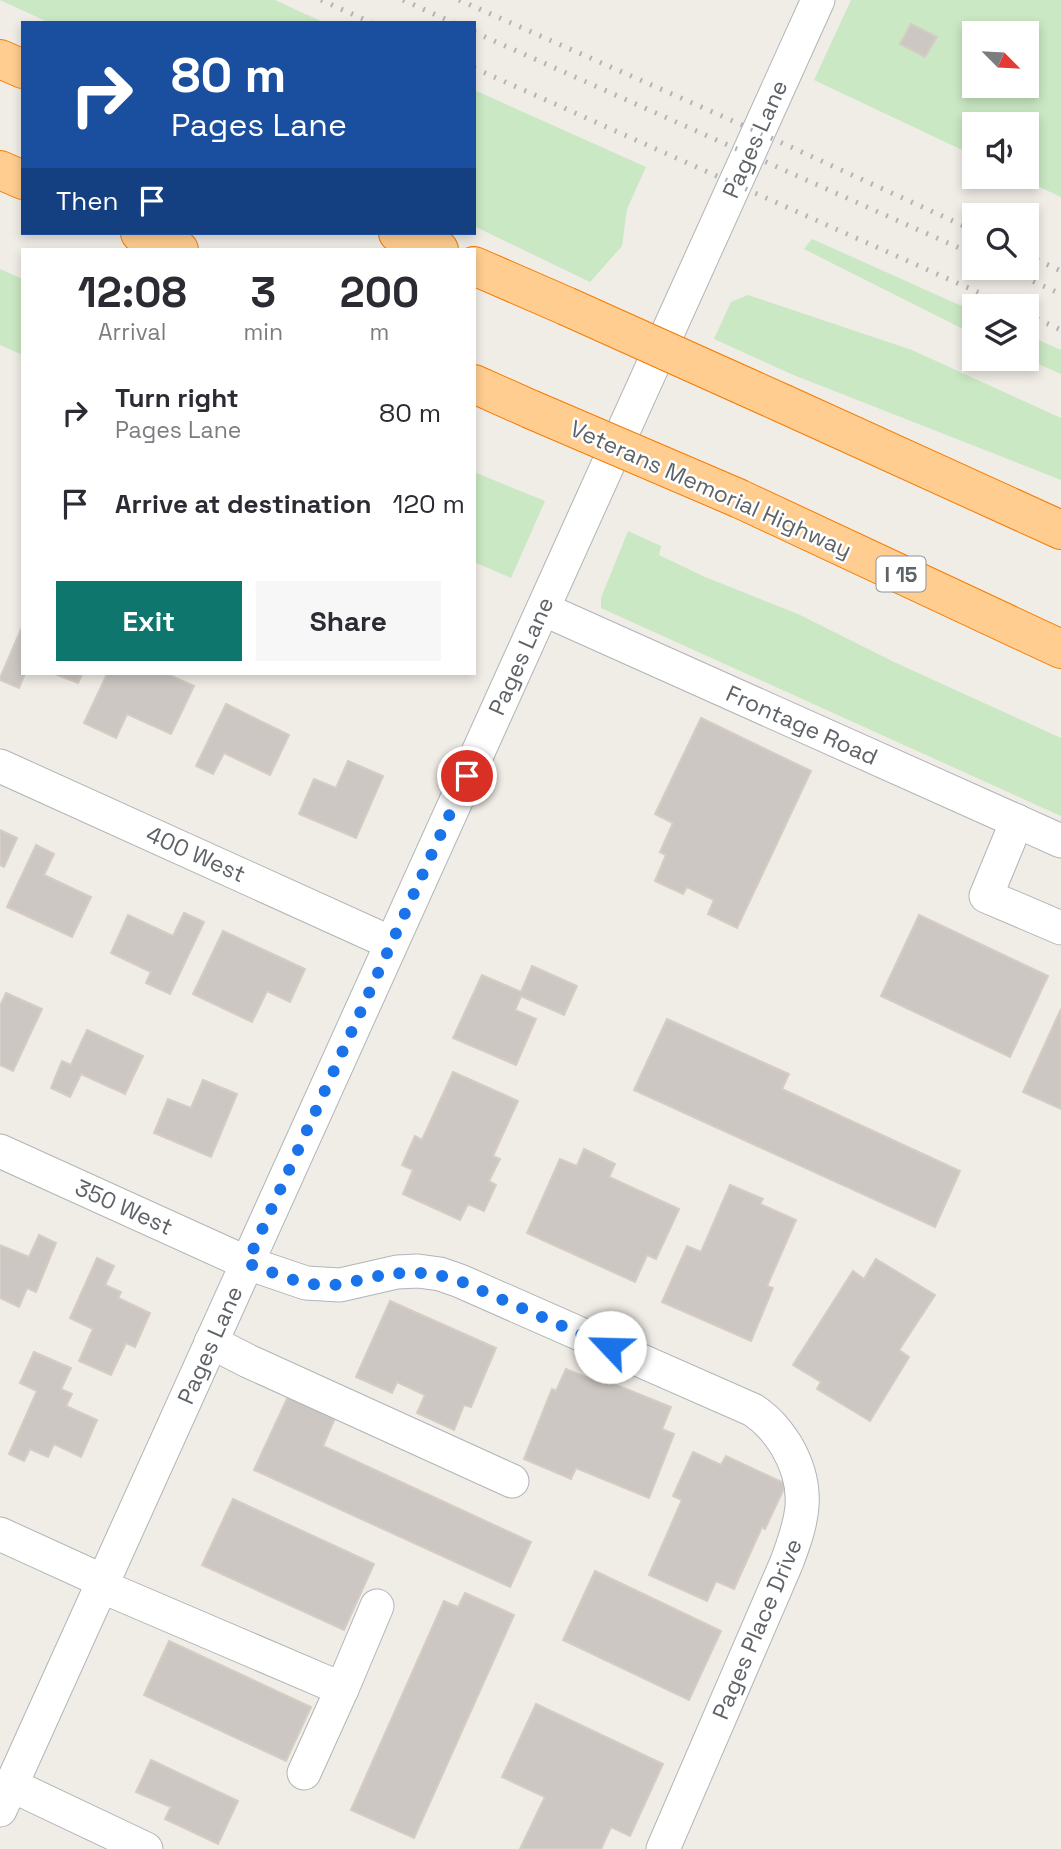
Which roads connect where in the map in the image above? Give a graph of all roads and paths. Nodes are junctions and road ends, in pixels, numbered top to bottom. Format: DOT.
graph roads {
  1 [pos="817,0"];
  2 [pos="0,59"];
  3 [pos="21,68"];
  4 [pos="0,170"];
  5 [pos="21,179"];
  6 [pos="144,235"];
  7 [pos="403,235"];
  8 [pos="174,248"];
  9 [pos="434,248"];
  10 [pos="476,267"];
  11 [pos="476,385"];
  12 [pos="1061,530"];
  13 [pos="543,609"];
  14 [pos="1061,649"];
  15 [pos="0,766"];
  16 [pos="1017,821"];
  17 [pos="1061,841"];
  18 [pos="1061,928"];
  19 [pos="391,943"];
  20 [pos="0,1151"];
  21 [pos="247,1263"];
  22 [pos="211,1342"];
  23 [pos="512,1481"];
  24 [pos="0,1534"];
  25 [pos="102,1583"];
  26 [pos="377,1606"];
  27 [pos="342,1689"];
  28 [pos="304,1773"];
  29 [pos="6,1797"];
  30 [pos="146,1849"];
  31 [pos="663,1849"];
  1 -- 13 [label="street, Pages Lane"];
  2 -- 3 [label="highway"];
  4 -- 5 [label="highway"];
  6 -- 8 [label="highway"];
  7 -- 9 [label="highway"];
  10 -- 12 [label="highway, bridge"];
  11 -- 14 [label="highway, Veterans Memorial Highway / I 15, bridge"];
  13 -- 16 [label="street, Frontage Road"];
  13 -- 19 [label="street, Pages Lane"];
  15 -- 19 [label="street, 400 West"];
  16 -- 17 [label="street, Frontage Road"];
  16 -- 18 [label="street"];
  19 -- 21 [label="street, Pages Lane"];
  20 -- 21 [label="street, 350 West"];
  21 -- 22 [label="street, Pages Lane"];
  21 -- 31 [label="street, Pages Place Drive"];
  22 -- 23 [label="street"];
  22 -- 25 [label="street, Pages Lane"];
  24 -- 25 [label="street"];
  25 -- 27 [label="street"];
  25 -- 29 [label="street, Pages Lane"];
  26 -- 27 [label="street"];
  27 -- 28 [label="street"];
  29 -- 30 [label="street"];
}
